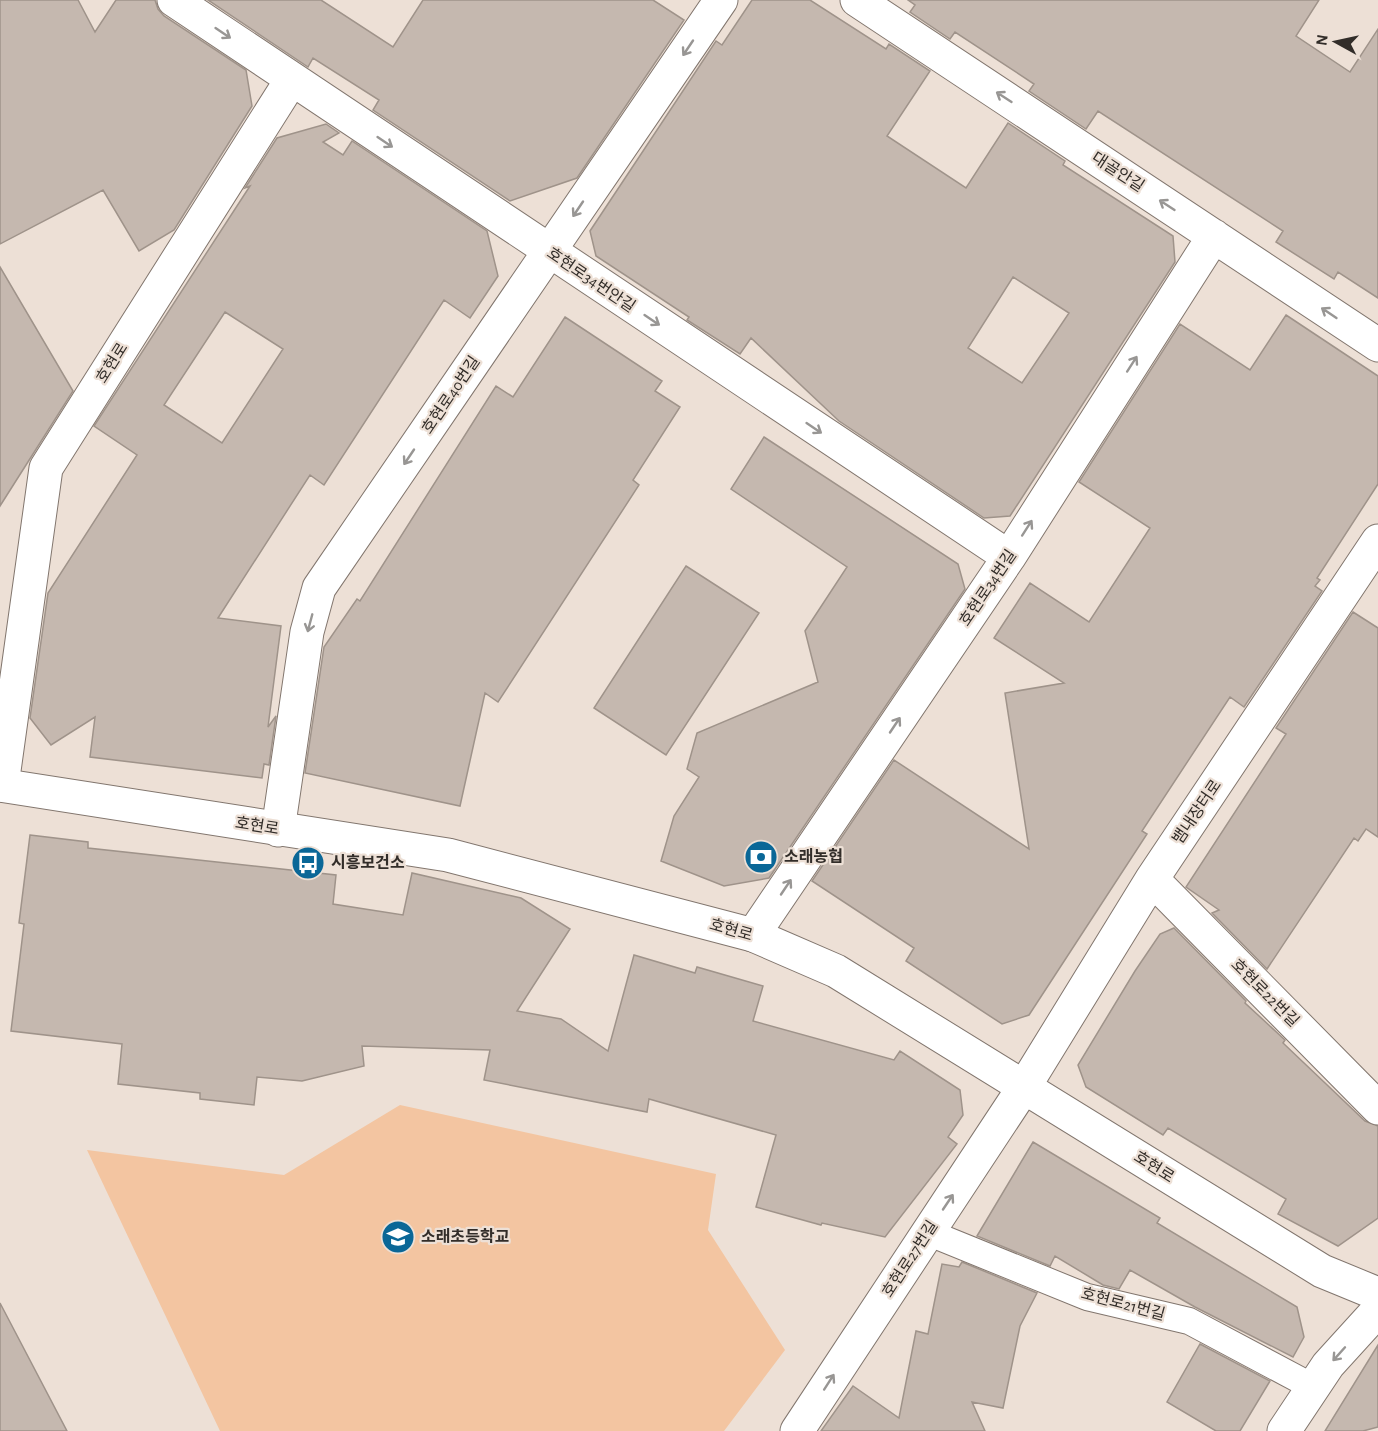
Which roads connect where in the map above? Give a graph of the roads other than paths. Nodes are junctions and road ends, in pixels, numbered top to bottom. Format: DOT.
graph roads {
  1 [pos="174,0"];
  2 [pos="721,0"];
  3 [pos="857,0"];
  4 [pos="292,79"];
  5 [pos="1214,236"];
  6 [pos="549,252"];
  7 [pos="1378,345"];
  8 [pos="1378,541"];
  9 [pos="1009,557"];
  10 [pos="1,785"];
  11 [pos="278,830"];
  12 [pos="1152,879"];
  13 [pos="753,935"];
  14 [pos="1024,1087"];
  15 [pos="1378,1107"];
  16 [pos="927,1232"];
  17 [pos="1378,1294"];
  18 [pos="1378,1310"];
  19 [pos="1313,1388"];
  20 [pos="797,1431"];
  21 [pos="1284,1431"];
  1 -- 4 [label="street, 호현로34번안길, one-way"];
  2 -- 6 [label="street, 호현로40번길, one-way"];
  5 -- 3 [label="street, 대골안길, one-way"];
  4 -- 6 [label="street, 호현로34번안길, one-way"];
  4 -- 10 [label="street, 호현로"];
  7 -- 5 [label="street, 대골안길, one-way"];
  9 -- 5 [label="street, 호현로34번길, one-way"];
  6 -- 9 [label="street, 호현로34번안길, one-way"];
  6 -- 11 [label="street, 호현로40번길, one-way"];
  8 -- 12 [label="street, 뱀내장터로"];
  13 -- 9 [label="street, 호현로34번길, one-way"];
  10 -- 11 [label="street, 호현로"];
  11 -- 13 [label="street, 호현로"];
  12 -- 14 [label="street, 뱀내장터로"];
  12 -- 15 [label="street, 호현로22번길"];
  13 -- 14 [label="street, 호현로"];
  16 -- 14 [label="street, 호현로27번길, one-way"];
  14 -- 17 [label="street, 호현로"];
  16 -- 19 [label="lane, 호현로21번길"];
  20 -- 16 [label="street, 호현로27번길, one-way"];
  18 -- 19 [label="street, one-way"];
  19 -- 21 [label="street"];
}
